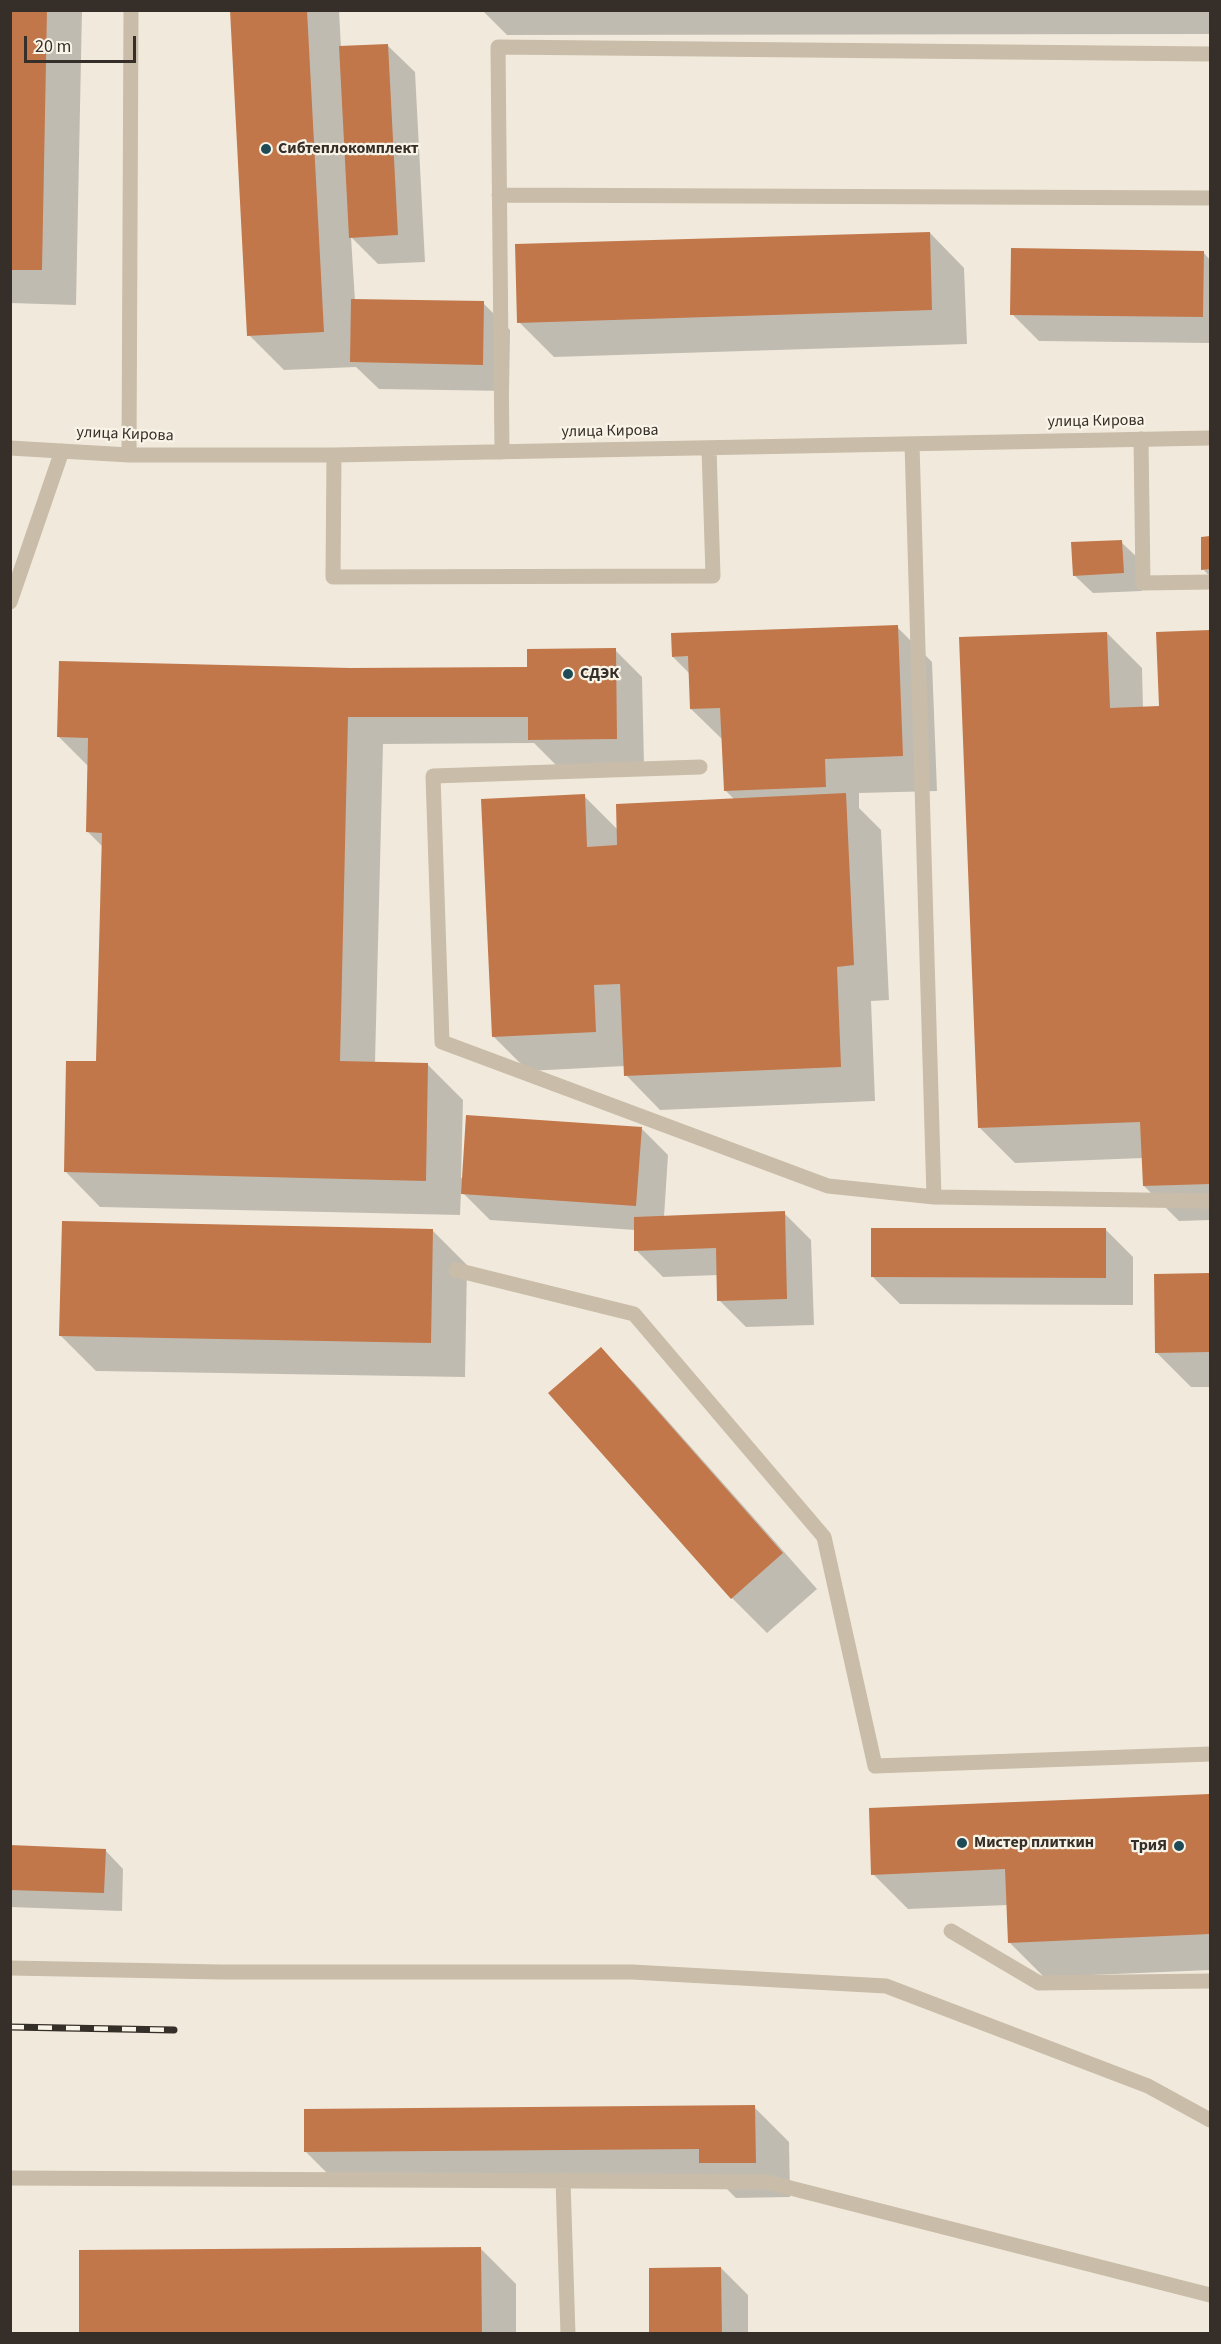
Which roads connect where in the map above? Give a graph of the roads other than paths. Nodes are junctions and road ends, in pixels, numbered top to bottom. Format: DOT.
graph roads {
  1 [pos="131,10"];
  2 [pos="1210,54"];
  3 [pos="499,195"];
  4 [pos="1210,198"];
  5 [pos="1210,438"];
  6 [pos="1141,440"];
  7 [pos="912,444"];
  8 [pos="10,447"];
  9 [pos="709,448"];
  10 [pos="62,451"];
  11 [pos="502,452"];
  12 [pos="129,455"];
  13 [pos="334,455"];
  14 [pos="1210,582"];
  15 [pos="10,602"];
  16 [pos="700,767"];
  17 [pos="934,1197"];
  18 [pos="1210,1201"];
  19 [pos="456,1270"];
  20 [pos="1210,1754"];
  21 [pos="951,1931"];
  22 [pos="10,1968"];
  23 [pos="1210,1981"];
  24 [pos="1210,2120"];
  25 [pos="10,2178"];
  26 [pos="563,2180"];
  27 [pos="1210,2295"];
  28 [pos="568,2334"];
  1 -- 12 [label="street"];
  2 -- 3 [label="street"];
  3 -- 4 [label="street"];
  3 -- 11 [label="street"];
  5 -- 6 [label="street, улица Кирова"];
  6 -- 7 [label="street, улица Кирова"];
  6 -- 14 [label="street"];
  7 -- 9 [label="street, улица Кирова"];
  7 -- 17 [label="street"];
  8 -- 10 [label="street, улица Кирова"];
  9 -- 11 [label="street, улица Кирова"];
  9 -- 13 [label="street"];
  10 -- 12 [label="street, улица Кирова"];
  10 -- 15 [label="street"];
  11 -- 13 [label="street, улица Кирова"];
  12 -- 13 [label="street, улица Кирова"];
  16 -- 17 [label="street"];
  17 -- 18 [label="street"];
  19 -- 20 [label="street"];
  21 -- 23 [label="street"];
  22 -- 24 [label="street"];
  25 -- 26 [label="street"];
  26 -- 27 [label="street"];
  26 -- 28 [label="street"];
}
